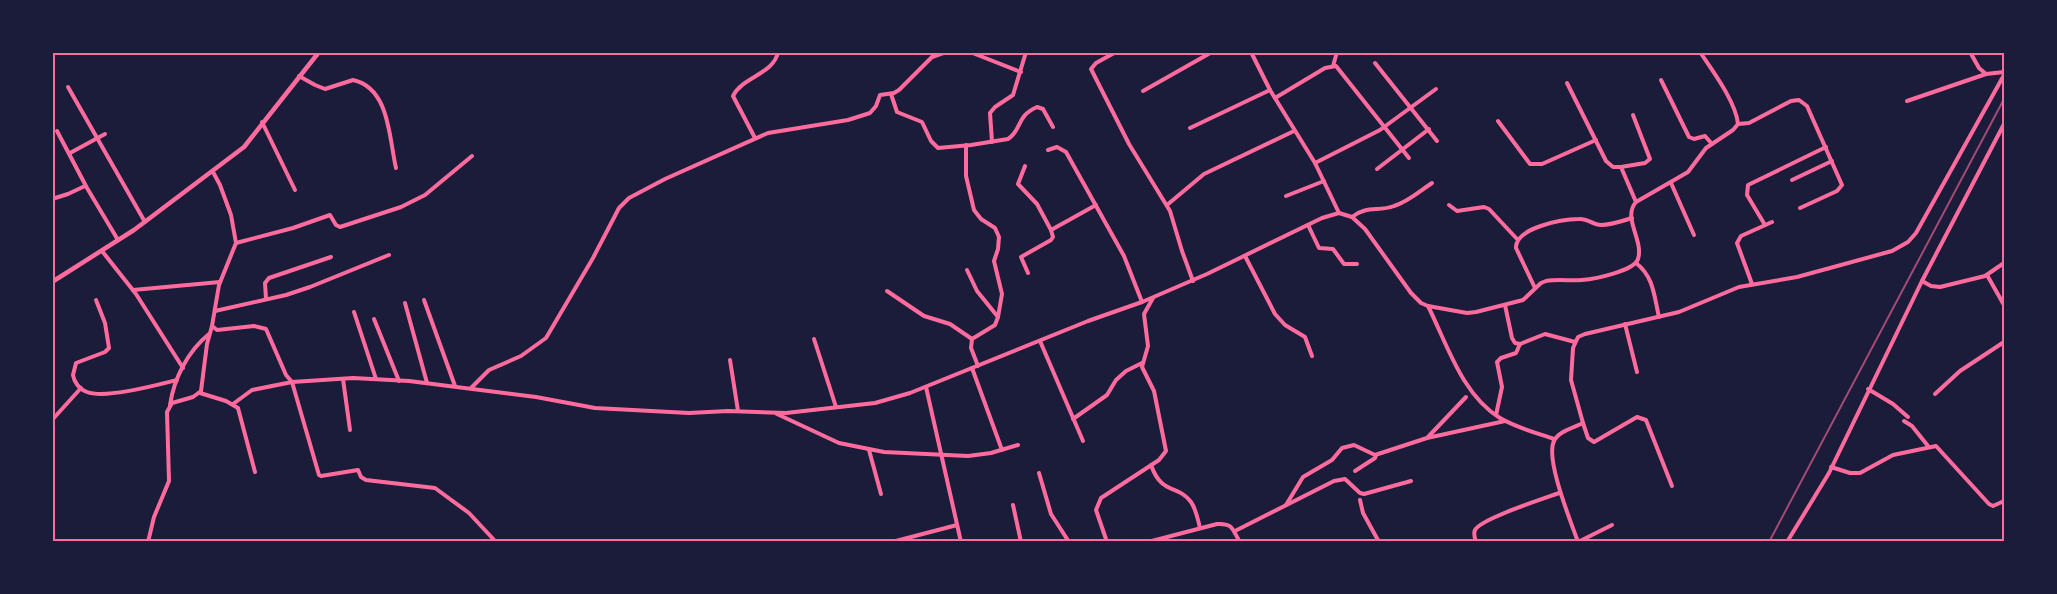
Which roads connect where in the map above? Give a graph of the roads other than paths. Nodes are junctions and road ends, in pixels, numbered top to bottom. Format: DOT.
graph roads {
  1 [pos="319,52"];
  2 [pos="778,52"];
  3 [pos="946,52"];
  4 [pos="970,52"];
  5 [pos="1026,52"];
  6 [pos="1116,52"];
  7 [pos="1212,52"];
  8 [pos="1252,52"];
  9 [pos="1337,52"];
  10 [pos="1700,52"];
  11 [pos="1970,52"];
  12 [pos="1375,63"];
  13 [pos="1333,66"];
  14 [pos="1021,72"];
  15 [pos="1986,74"];
  16 [pos="2004,74"];
  17 [pos="299,76"];
  18 [pos="1661,80"];
  19 [pos="1567,83"];
  20 [pos="68,87"];
  21 [pos="1436,89"];
  22 [pos="1270,90"];
  23 [pos="1142,91"];
  24 [pos="890,94"];
  25 [pos="1275,98"];
  26 [pos="1906,101"];
  27 [pos="1412,107"];
  28 [pos="1632,115"];
  29 [pos="1498,121"];
  30 [pos="262,122"];
  31 [pos="1738,124"];
  32 [pos="2004,124"];
  33 [pos="1053,127"];
  34 [pos="1385,127"];
  35 [pos="1190,128"];
  36 [pos="1428,129"];
  37 [pos="57,131"];
  38 [pos="1294,131"];
  39 [pos="105,134"];
  40 [pos="96,138"];
  41 [pos="755,138"];
  42 [pos="1596,140"];
  43 [pos="1437,141"];
  44 [pos="992,142"];
  45 [pos="1712,144"];
  46 [pos="966,145"];
  47 [pos="1826,147"];
  48 [pos="1402,149"];
  49 [pos="1048,150"];
  50 [pos="70,153"];
  51 [pos="472,156"];
  52 [pos="1409,158"];
  53 [pos="1832,161"];
  54 [pos="1316,163"];
  55 [pos="1025,166"];
  56 [pos="1621,167"];
  57 [pos="396,168"];
  58 [pos="1378,169"];
  59 [pos="212,172"];
  60 [pos="1792,180"];
  61 [pos="1324,181"];
  62 [pos="1671,182"];
  63 [pos="1432,183"];
  64 [pos="85,186"];
  65 [pos="294,190"];
  66 [pos="1286,196"];
  67 [pos="52,199"];
  68 [pos="1636,202"];
  69 [pos="1096,205"];
  70 [pos="1167,205"];
  71 [pos="1449,205"];
  72 [pos="1800,208"];
  73 [pos="1339,213"];
  74 [pos="1352,217"];
  75 [pos="1632,218"];
  76 [pos="145,222"];
  77 [pos="1772,222"];
  78 [pos="1308,225"];
  79 [pos="1765,225"];
  80 [pos="1051,230"];
  81 [pos="1694,235"];
  82 [pos="1517,239"];
  83 [pos="118,240"];
  84 [pos="236,243"];
  85 [pos="102,251"];
  86 [pos="389,255"];
  87 [pos="1244,256"];
  88 [pos="331,257"];
  89 [pos="1636,262"];
  90 [pos="2004,263"];
  91 [pos="1357,264"];
  92 [pos="967,270"];
  93 [pos="1028,273"];
  94 [pos="1987,276"];
  95 [pos="1193,280"];
  96 [pos="1922,281"];
  97 [pos="52,282"];
  98 [pos="220,282"];
  99 [pos="1752,284"];
  100 [pos="1535,288"];
  101 [pos="133,290"];
  102 [pos="887,292"];
  103 [pos="1154,297"];
  104 [pos="266,299"];
  105 [pos="96,300"];
  106 [pos="424,300"];
  107 [pos="405,302"];
  108 [pos="1142,302"];
  109 [pos="1505,305"];
  110 [pos="2004,305"];
  111 [pos="1428,306"];
  112 [pos="215,311"];
  113 [pos="354,312"];
  114 [pos="998,317"];
  115 [pos="1659,317"];
  116 [pos="374,319"];
  117 [pos="1626,324"];
  118 [pos="212,326"];
  119 [pos="210,333"];
  120 [pos="814,339"];
  121 [pos="972,339"];
  122 [pos="1040,341"];
  123 [pos="1575,342"];
  124 [pos="2004,342"];
  125 [pos="1520,344"];
  126 [pos="1312,356"];
  127 [pos="730,360"];
  128 [pos="1142,362"];
  129 [pos="978,366"];
  130 [pos="183,368"];
  131 [pos="972,368"];
  132 [pos="1637,372"];
  133 [pos="343,379"];
  134 [pos="376,379"];
  135 [pos="176,380"];
  136 [pos="399,381"];
  137 [pos="292,382"];
  138 [pos="427,383"];
  139 [pos="455,386"];
  140 [pos="926,387"];
  141 [pos="81,388"];
  142 [pos="471,388"];
  143 [pos="1868,389"];
  144 [pos="200,393"];
  145 [pos="1935,394"];
  146 [pos="1466,397"];
  147 [pos="233,404"];
  148 [pos="170,405"];
  149 [pos="836,407"];
  150 [pos="738,411"];
  151 [pos="776,414"];
  152 [pos="1496,415"];
  153 [pos="1908,417"];
  154 [pos="1074,419"];
  155 [pos="52,420"];
  156 [pos="1505,421"];
  157 [pos="1904,421"];
  158 [pos="1583,423"];
  159 [pos="350,430"];
  160 [pos="1427,438"];
  161 [pos="1554,439"];
  162 [pos="1083,442"];
  163 [pos="1018,445"];
  164 [pos="1928,446"];
  165 [pos="869,450"];
  166 [pos="1002,450"];
  167 [pos="941,455"];
  168 [pos="1376,455"];
  169 [pos="1151,465"];
  170 [pos="1832,467"];
  171 [pos="1355,471"];
  172 [pos="255,472"];
  173 [pos="1039,473"];
  174 [pos="1411,481"];
  175 [pos="1672,486"];
  176 [pos="1559,493"];
  177 [pos="881,494"];
  178 [pos="1360,500"];
  179 [pos="2004,501"];
  180 [pos="1013,505"];
  181 [pos="1286,506"];
  182 [pos="957,525"];
  183 [pos="1612,525"];
  184 [pos="1200,528"];
  185 [pos="1235,531"];
  186 [pos="148,542"];
  187 [pos="496,542"];
  188 [pos="892,542"];
  189 [pos="961,542"];
  190 [pos="1021,542"];
  191 [pos="1069,542"];
  192 [pos="1107,542"];
  193 [pos="1148,542"];
  194 [pos="1240,542"];
  195 [pos="1379,542"];
  196 [pos="1476,542"];
  197 [pos="1578,542"];
  198 [pos="1787,542"];
  1 -- 17 [label="street"];
  2 -- 41 [label="street"];
  3 -- 24 [label="street"];
  4 -- 14 [label="street"];
  5 -- 14 [label="street"];
  6 -- 70 [label="street"];
  7 -- 23 [label="street"];
  8 -- 22 [label="street"];
  9 -- 13 [label="street"];
  10 -- 31 [label="street"];
  11 -- 15 [label="street"];
  12 -- 27 [label="street"];
  13 -- 25 [label="street"];
  13 -- 34 [label="street"];
  14 -- 44 [label="street"];
  15 -- 16 [label="street"];
  15 -- 26 [label="street"];
  16 -- 99 [label="street"];
  17 -- 30 [label="street"];
  17 -- 57 [label="street"];
  18 -- 45 [label="street"];
  19 -- 42 [label="street"];
  20 -- 40 [label="street"];
  21 -- 27 [label="street"];
  22 -- 25 [label="street"];
  22 -- 35 [label="street"];
  24 -- 41 [label="street"];
  24 -- 46 [label="street"];
  25 -- 38 [label="street"];
  27 -- 34 [label="street"];
  27 -- 36 [label="street"];
  28 -- 56 [label="street"];
  29 -- 42 [label="street"];
  30 -- 59 [label="street"];
  30 -- 65 [label="street"];
  31 -- 45 [label="street"];
  31 -- 47 [label="street"];
  32 -- 96 [label="street"];
  33 -- 44 [label="street"];
  34 -- 48 [label="street"];
  34 -- 54 [label="street"];
  36 -- 43 [label="street"];
  36 -- 48 [label="street"];
  37 -- 50 [label="street"];
  38 -- 54 [label="street"];
  38 -- 70 [label="street"];
  39 -- 40 [label="street"];
  40 -- 50 [label="street"];
  40 -- 76 [label="street"];
  41 -- 142 [label="street"];
  42 -- 56 [label="street"];
  44 -- 46 [label="street"];
  45 -- 62 [label="street"];
  46 -- 114 [label="street"];
  47 -- 53 [label="street"];
  47 -- 79 [label="street"];
  48 -- 52 [label="street"];
  48 -- 58 [label="street"];
  49 -- 69 [label="street"];
  50 -- 64 [label="street"];
  51 -- 84 [label="street"];
  53 -- 60 [label="street"];
  53 -- 72 [label="street"];
  54 -- 61 [label="street"];
  55 -- 80 [label="street"];
  56 -- 68 [label="street"];
  59 -- 76 [label="street"];
  59 -- 84 [label="street"];
  61 -- 66 [label="street"];
  61 -- 73 [label="street"];
  62 -- 68 [label="street"];
  62 -- 81 [label="street"];
  63 -- 74 [label="street"];
  64 -- 67 [label="street"];
  64 -- 83 [label="street"];
  68 -- 75 [label="street"];
  69 -- 80 [label="street"];
  69 -- 108 [label="street"];
  70 -- 95 [label="street"];
  71 -- 82 [label="street"];
  73 -- 74 [label="street"];
  73 -- 78 [label="street"];
  74 -- 111 [label="street"];
  75 -- 82 [label="street"];
  75 -- 89 [label="street"];
  76 -- 83 [label="street"];
  77 -- 79 [label="street"];
  78 -- 87 [label="street"];
  78 -- 91 [label="street"];
  79 -- 99 [label="street"];
  80 -- 93 [label="street"];
  82 -- 100 [label="street"];
  83 -- 85 [label="street"];
  84 -- 98 [label="street"];
  85 -- 97 [label="street"];
  85 -- 101 [label="street"];
  86 -- 104 [label="street"];
  87 -- 95 [label="street"];
  87 -- 126 [label="street"];
  88 -- 104 [label="street"];
  89 -- 100 [label="street"];
  89 -- 115 [label="street"];
  90 -- 94 [label="street"];
  92 -- 114 [label="street"];
  94 -- 96 [label="street"];
  94 -- 110 [label="street"];
  95 -- 103 [label="street"];
  96 -- 143 [label="street"];
  98 -- 101 [label="street"];
  98 -- 112 [label="street"];
  99 -- 115 [label="street"];
  100 -- 109 [label="street"];
  101 -- 130 [label="street"];
  102 -- 121 [label="street"];
  103 -- 108 [label="street"];
  103 -- 128 [label="street"];
  104 -- 112 [label="street"];
  105 -- 141 [label="street"];
  106 -- 139 [label="street"];
  107 -- 138 [label="street"];
  108 -- 122 [label="street"];
  109 -- 111 [label="street"];
  109 -- 125 [label="street"];
  111 -- 152 [label="street"];
  112 -- 118 [label="street"];
  113 -- 134 [label="street"];
  114 -- 121 [label="street"];
  115 -- 117 [label="street"];
  116 -- 136 [label="street"];
  117 -- 123 [label="street"];
  117 -- 132 [label="street"];
  118 -- 119 [label="street"];
  118 -- 137 [label="street"];
  119 -- 130 [label="street"];
  119 -- 144 [label="street"];
  120 -- 149 [label="street"];
  121 -- 129 [label="street"];
  122 -- 129 [label="street"];
  122 -- 154 [label="street"];
  123 -- 125 [label="street"];
  123 -- 158 [label="street"];
  124 -- 145 [label="street"];
  125 -- 152 [label="street"];
  127 -- 150 [label="street"];
  128 -- 154 [label="street"];
  128 -- 169 [label="street"];
  129 -- 131 [label="street"];
  130 -- 135 [label="street"];
  131 -- 140 [label="street"];
  131 -- 166 [label="street"];
  133 -- 134 [label="street"];
  133 -- 137 [label="street"];
  133 -- 159 [label="street"];
  134 -- 136 [label="street"];
  135 -- 141 [label="street"];
  135 -- 148 [label="street"];
  136 -- 138 [label="street"];
  137 -- 147 [label="street"];
  137 -- 187 [label="street"];
  138 -- 139 [label="street"];
  139 -- 142 [label="street"];
  140 -- 149 [label="street"];
  140 -- 167 [label="street"];
  141 -- 155 [label="street"];
  142 -- 150 [label="street"];
  143 -- 153 [label="street"];
  143 -- 170 [label="street"];
  144 -- 147 [label="street"];
  144 -- 148 [label="street"];
  146 -- 160 [label="street"];
  147 -- 172 [label="street"];
  148 -- 186 [label="street"];
  149 -- 151 [label="street"];
  150 -- 151 [label="street"];
  151 -- 165 [label="street"];
  152 -- 156 [label="street"];
  154 -- 162 [label="street"];
  156 -- 160 [label="street"];
  156 -- 161 [label="street"];
  157 -- 164 [label="street"];
  158 -- 161 [label="street"];
  158 -- 175 [label="street"];
  160 -- 168 [label="street"];
  161 -- 176 [label="street"];
  163 -- 166 [label="street"];
  164 -- 170 [label="street"];
  164 -- 179 [label="street"];
  165 -- 167 [label="street"];
  165 -- 177 [label="street"];
  166 -- 167 [label="street"];
  167 -- 182 [label="street"];
  168 -- 171 [label="street"];
  168 -- 181 [label="street"];
  169 -- 184 [label="street"];
  169 -- 192 [label="street"];
  170 -- 198 [label="street"];
  173 -- 191 [label="street"];
  174 -- 181 [label="street"];
  176 -- 196 [label="street"];
  176 -- 197 [label="street"];
  178 -- 195 [label="street"];
  180 -- 190 [label="street"];
  181 -- 185 [label="street"];
  182 -- 188 [label="street"];
  182 -- 189 [label="street"];
  183 -- 197 [label="street"];
  184 -- 185 [label="street"];
  184 -- 193 [label="street"];
  185 -- 194 [label="street"];
}
